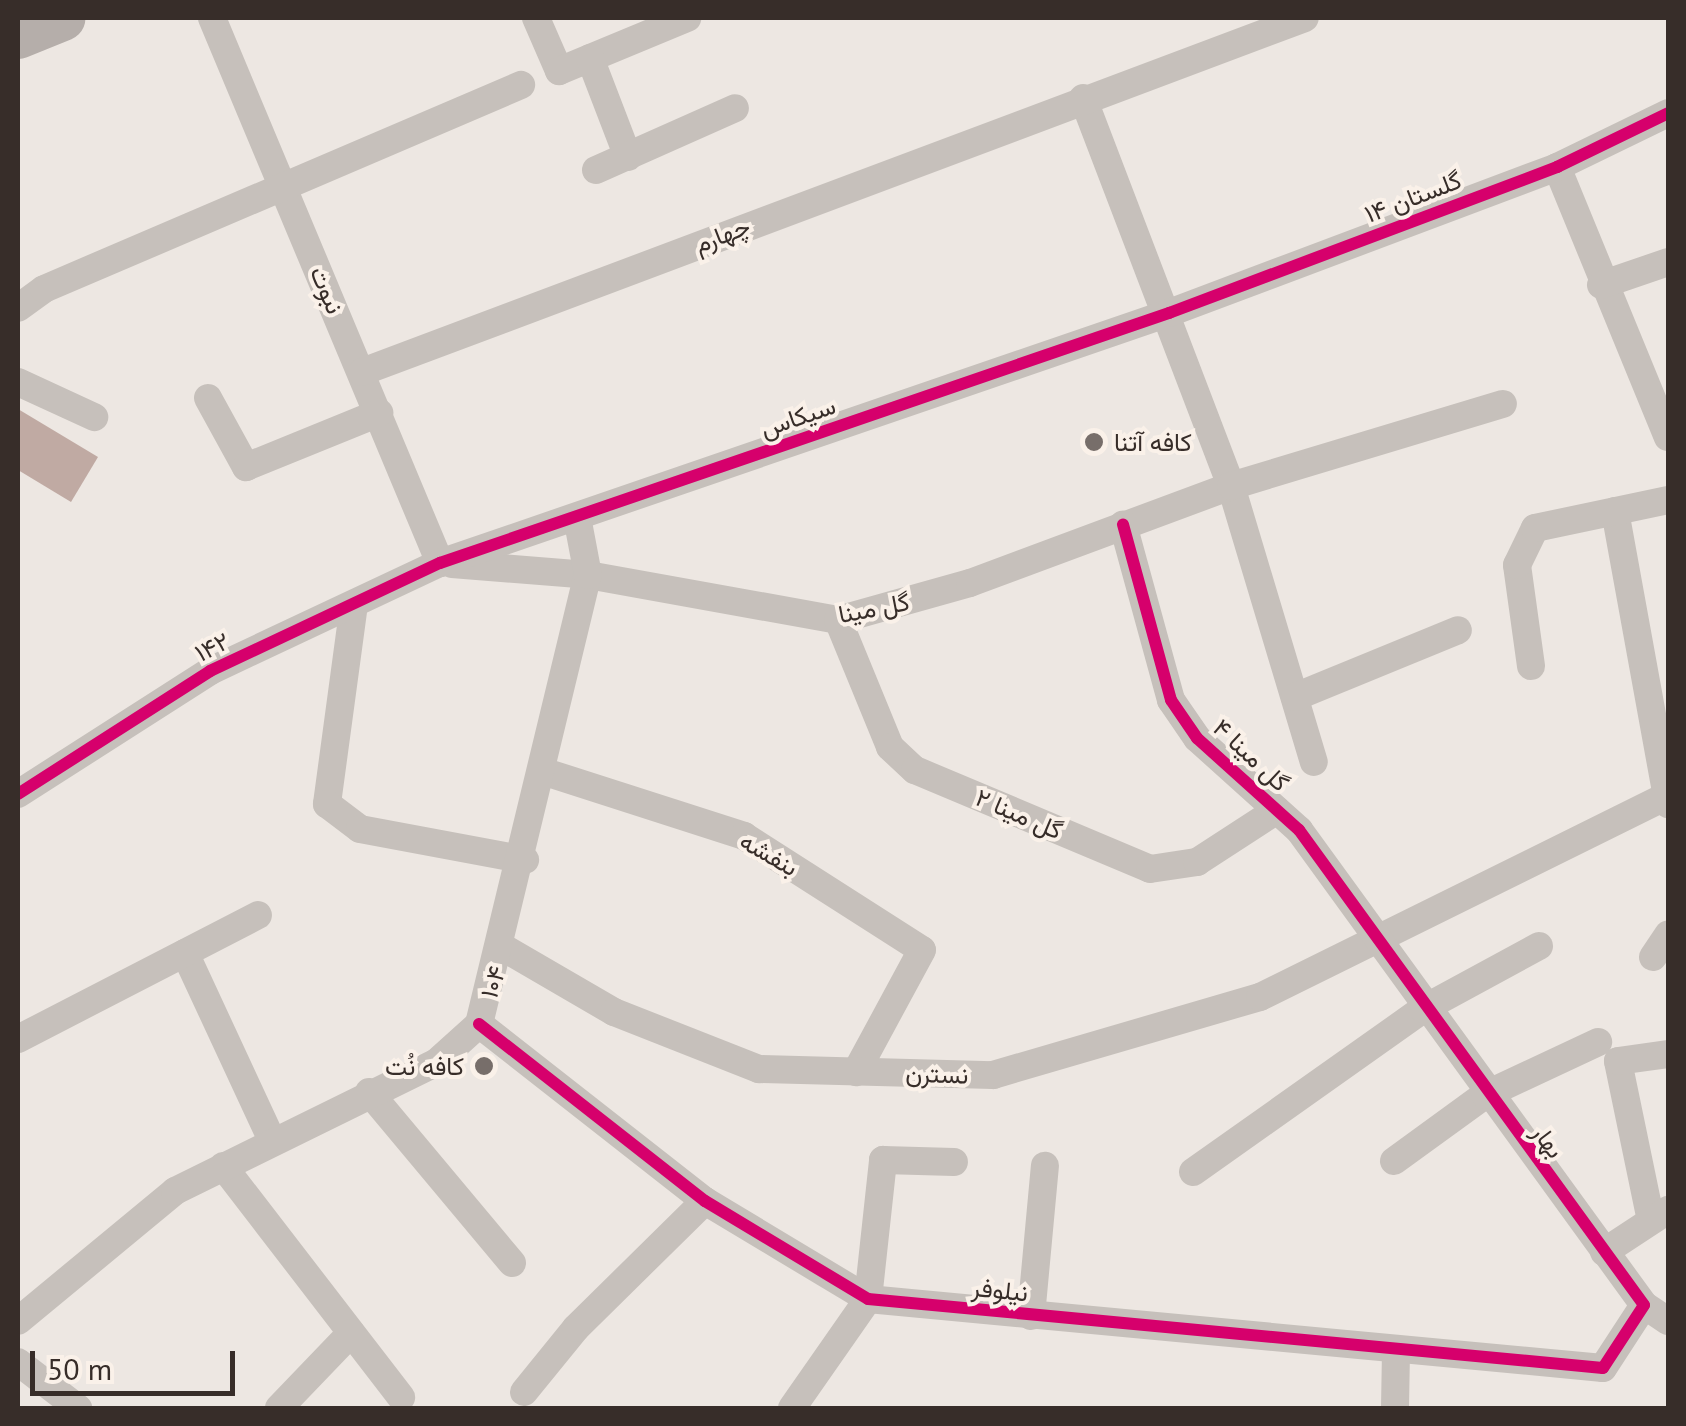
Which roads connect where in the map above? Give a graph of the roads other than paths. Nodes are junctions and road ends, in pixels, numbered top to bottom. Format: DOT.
graph roads {
  1 [pos="62,18"];
  2 [pos="212,18"];
  3 [pos="536,18"];
  4 [pos="686,18"];
  5 [pos="1304,18"];
  6 [pos="1262,26"];
  7 [pos="18,36"];
  8 [pos="590,58"];
  9 [pos="521,85"];
  10 [pos="1082,98"];
  11 [pos="735,108"];
  12 [pos="1668,114"];
  13 [pos="628,158"];
  14 [pos="1558,167"];
  15 [pos="596,170"];
  16 [pos="284,187"];
  17 [pos="1668,262"];
  18 [pos="1602,285"];
  19 [pos="18,308"];
  20 [pos="1170,313"];
  21 [pos="362,372"];
  22 [pos="18,382"];
  23 [pos="208,398"];
  24 [pos="1504,404"];
  25 [pos="379,413"];
  26 [pos="94,417"];
  27 [pos="1668,437"];
  28 [pos="1232,486"];
  29 [pos="1668,500"];
  30 [pos="1615,511"];
  31 [pos="578,518"];
  32 [pos="1123,524"];
  33 [pos="440,563"];
  34 [pos="588,575"];
  35 [pos="354,604"];
  36 [pos="838,620"];
  37 [pos="1458,630"];
  38 [pos="1531,666"];
  39 [pos="1295,696"];
  40 [pos="1314,762"];
  41 [pos="545,772"];
  42 [pos="18,794"];
  43 [pos="1667,799"];
  44 [pos="1277,810"];
  45 [pos="524,860"];
  46 [pos="258,915"];
  47 [pos="1374,941"];
  48 [pos="1539,946"];
  49 [pos="504,948"];
  50 [pos="185,953"];
  51 [pos="1423,1009"];
  52 [pos="479,1024"];
  53 [pos="18,1039"];
  54 [pos="1598,1042"];
  55 [pos="1668,1054"];
  56 [pos="856,1072"];
  57 [pos="369,1092"];
  58 [pos="1485,1094"];
  59 [pos="272,1140"];
  60 [pos="1394,1161"];
  61 [pos="954,1162"];
  62 [pos="223,1166"];
  63 [pos="1045,1166"];
  64 [pos="1193,1172"];
  65 [pos="705,1201"];
  66 [pos="1659,1213"];
  67 [pos="1604,1252"];
  68 [pos="512,1263"];
  69 [pos="868,1298"];
  70 [pos="1644,1305"];
  71 [pos="1031,1316"];
  72 [pos="18,1321"];
  73 [pos="1668,1322"];
  74 [pos="351,1333"];
  75 [pos="1396,1354"];
  76 [pos="18,1362"];
  77 [pos="524,1392"];
  78 [pos="401,1397"];
  79 [pos="78,1408"];
  80 [pos="278,1408"];
  81 [pos="792,1408"];
  82 [pos="1395,1408"];
  1 -- 7 [label="main road"];
  2 -- 16 [label="street, نبوت"];
  3 -- 8 [label="street"];
  4 -- 8 [label="street"];
  5 -- 6 [label="street, چهارم"];
  6 -- 10 [label="street, چهارم"];
  8 -- 13 [label="street"];
  9 -- 16 [label="street"];
  10 -- 20 [label="street"];
  10 -- 21 [label="street, چهارم"];
  11 -- 13 [label="street"];
  12 -- 14 [label="street, گلستان ۱۴"];
  13 -- 15 [label="street"];
  14 -- 18 [label="street"];
  14 -- 20 [label="street, گلستان ۱۴"];
  16 -- 19 [label="street"];
  16 -- 21 [label="street, نبوت"];
  17 -- 18 [label="street"];
  18 -- 27 [label="street"];
  20 -- 28 [label="street"];
  20 -- 31 [label="street, سیکاس"];
  21 -- 25 [label="street, نبوت"];
  22 -- 26 [label="street"];
  23 -- 25 [label="street"];
  24 -- 28 [label="street, گل مینا"];
  25 -- 33 [label="street, نبوت"];
  28 -- 32 [label="street, گل مینا"];
  28 -- 39 [label="street"];
  29 -- 30 [label="street"];
  30 -- 38 [label="street"];
  30 -- 43 [label="street"];
  31 -- 33 [label="street, سیکاس"];
  31 -- 34 [label="street, ۱۰۴"];
  32 -- 36 [label="street, گل مینا"];
  32 -- 44 [label="street, گل مینا ۴"];
  33 -- 34 [label="street, گل مینا"];
  33 -- 35 [label="street, ۱۴۲"];
  34 -- 36 [label="street, گل مینا"];
  34 -- 41 [label="street, ۱۰۴"];
  35 -- 42 [label="street, ۱۴۲"];
  35 -- 45 [label="street"];
  36 -- 44 [label="street, گل مینا ۲"];
  37 -- 39 [label="street"];
  39 -- 40 [label="street"];
  41 -- 45 [label="street, ۱۰۴"];
  41 -- 56 [label="street, بنفشه"];
  43 -- 47 [label="street, نسترن"];
  44 -- 47 [label="street, گل مینا ۴"];
  45 -- 49 [label="street, ۱۰۴"];
  46 -- 50 [label="street"];
  47 -- 51 [label="street, بهار"];
  47 -- 56 [label="street, نسترن"];
  48 -- 51 [label="street"];
  49 -- 52 [label="street, ۱۰۴"];
  49 -- 56 [label="street, نسترن"];
  50 -- 53 [label="street"];
  50 -- 59 [label="street"];
  51 -- 58 [label="street, بهار"];
  51 -- 64 [label="street"];
  52 -- 57 [label="street, ۱۰۴"];
  52 -- 65 [label="street, نیلوفر"];
  54 -- 58 [label="street"];
  55 -- 66 [label="street"];
  57 -- 59 [label="street, ۱۰۴"];
  57 -- 68 [label="street"];
  58 -- 60 [label="street"];
  58 -- 67 [label="street, بهار"];
  59 -- 62 [label="street, ۱۰۴"];
  61 -- 69 [label="street"];
  62 -- 72 [label="street, ۱۰۴"];
  62 -- 74 [label="street"];
  63 -- 71 [label="street"];
  65 -- 69 [label="street, نیلوفر"];
  65 -- 77 [label="street"];
  66 -- 67 [label="street"];
  67 -- 70 [label="street, بهار"];
  69 -- 71 [label="street, نیلوفر"];
  69 -- 81 [label="street"];
  70 -- 73 [label="street, بهار"];
  70 -- 75 [label="street, نیلوفر"];
  71 -- 75 [label="street, نیلوفر"];
  74 -- 78 [label="street"];
  74 -- 80 [label="street"];
  75 -- 82 [label="street"];
  76 -- 79 [label="street"];
}
